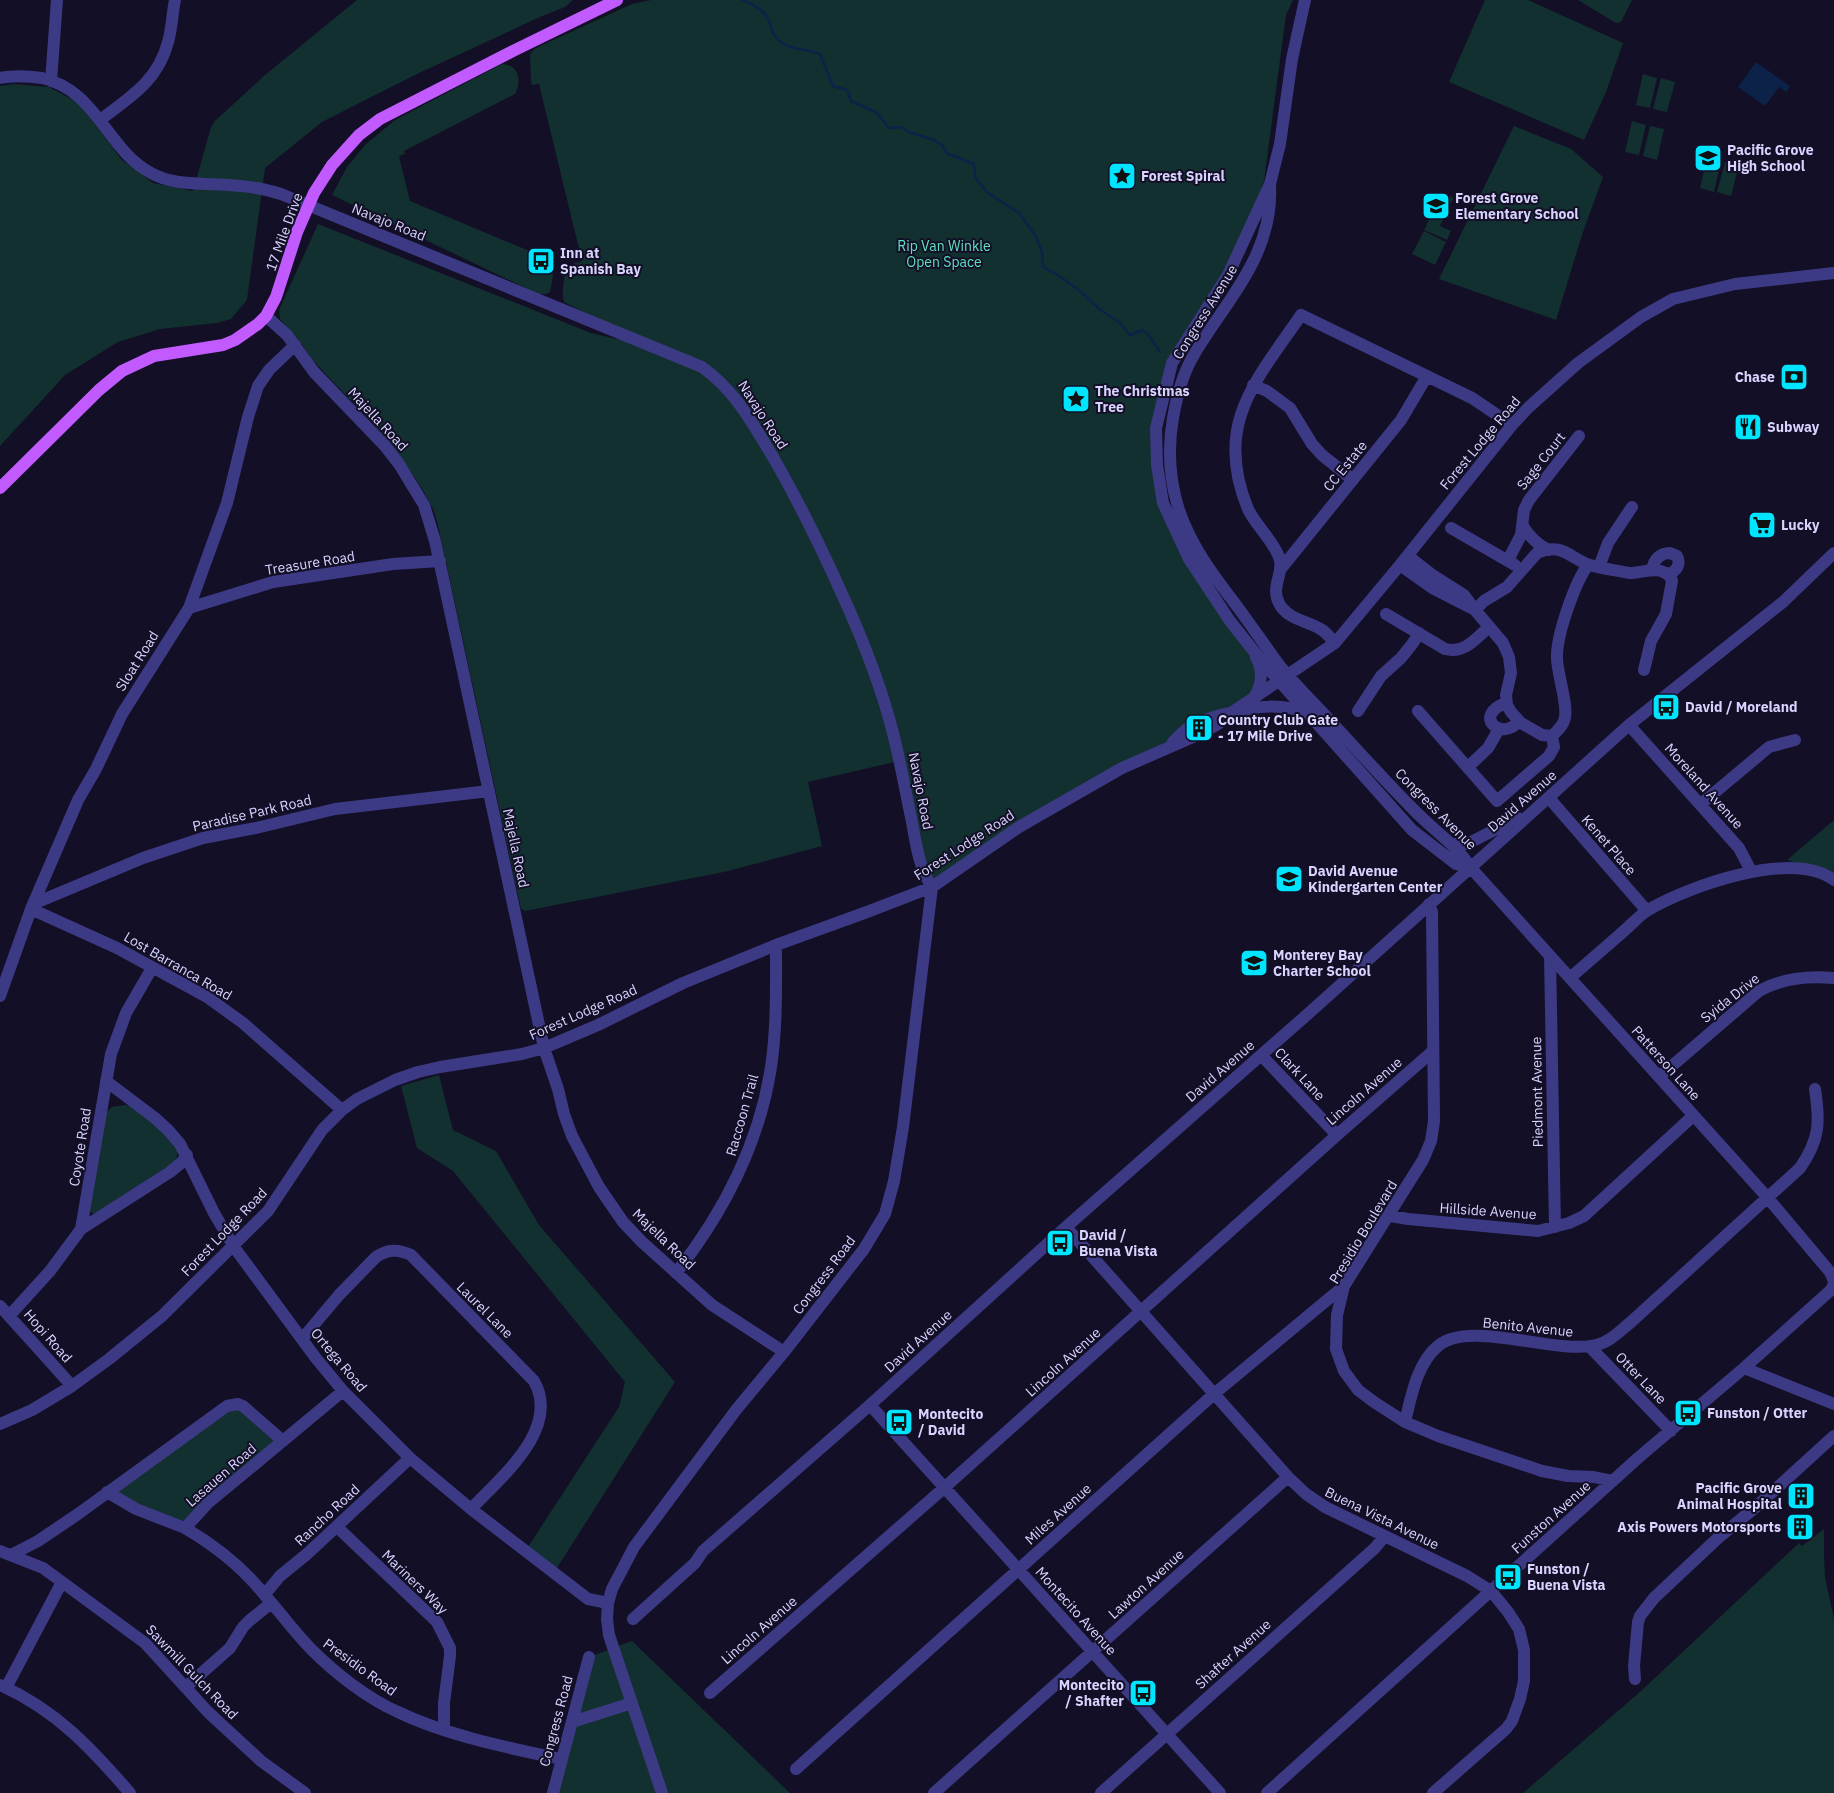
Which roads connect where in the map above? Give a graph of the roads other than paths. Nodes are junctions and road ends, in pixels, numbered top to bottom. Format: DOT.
graph roads {
  1 [pos="57,0"];
  2 [pos="175,0"];
  3 [pos="617,0"];
  4 [pos="1305,0"];
  5 [pos="0,78"];
  6 [pos="52,81"];
  7 [pos="100,120"];
  8 [pos="1270,184"];
  9 [pos="308,204"];
  10 [pos="1834,273"];
  11 [pos="266,316"];
  12 [pos="295,345"];
  13 [pos="1427,376"];
  14 [pos="1253,385"];
  15 [pos="1512,425"];
  16 [pos="1579,436"];
  17 [pos="1353,480"];
  18 [pos="0,488"];
  19 [pos="1632,507"];
  20 [pos="1523,526"];
  21 [pos="1451,528"];
  22 [pos="1549,550"];
  23 [pos="1834,553"];
  24 [pos="1508,560"];
  25 [pos="440,561"];
  26 [pos="1404,561"];
  27 [pos="1594,566"];
  28 [pos="1521,569"];
  29 [pos="1280,570"];
  30 [pos="1652,570"];
  31 [pos="1668,574"];
  32 [pos="189,608"];
  33 [pos="1475,610"];
  34 [pos="1386,614"];
  35 [pos="1489,627"];
  36 [pos="1419,633"];
  37 [pos="1335,643"];
  38 [pos="1253,651"];
  39 [pos="1644,670"];
  40 [pos="1284,678"];
  41 [pos="1255,696"];
  42 [pos="1506,703"];
  43 [pos="1358,711"];
  44 [pos="1418,711"];
  45 [pos="1230,713"];
  46 [pos="1309,714"];
  47 [pos="1518,720"];
  48 [pos="1629,725"];
  49 [pos="1499,728"];
  50 [pos="1552,736"];
  51 [pos="1795,740"];
  52 [pos="1468,768"];
  53 [pos="488,791"];
  54 [pos="1549,798"];
  55 [pos="1701,804"];
  56 [pos="1534,811"];
  57 [pos="1452,844"];
  58 [pos="1471,868"];
  59 [pos="1751,871"];
  60 [pos="1834,880"];
  61 [pos="932,886"];
  62 [pos="1430,904"];
  63 [pos="32,907"];
  64 [pos="1647,911"];
  65 [pos="776,945"];
  66 [pos="1550,956"];
  67 [pos="152,968"];
  68 [pos="1570,978"];
  69 [pos="1834,978"];
  70 [pos="0,996"];
  71 [pos="544,1048"];
  72 [pos="1433,1051"];
  73 [pos="1261,1055"];
  74 [pos="1659,1077"];
  75 [pos="106,1081"];
  76 [pos="1815,1089"];
  77 [pos="342,1110"];
  78 [pos="1694,1116"];
  79 [pos="1337,1135"];
  80 [pos="187,1155"];
  81 [pos="1767,1197"];
  82 [pos="1390,1216"];
  83 [pos="1066,1227"];
  84 [pos="1555,1227"];
  85 [pos="82,1229"];
  86 [pos="234,1246"];
  87 [pos="676,1273"];
  88 [pos="1834,1283"];
  89 [pos="1344,1286"];
  90 [pos="5,1311"];
  91 [pos="1141,1312"];
  92 [pos="302,1339"];
  93 [pos="1589,1346"];
  94 [pos="784,1352"];
  95 [pos="1744,1368"];
  96 [pos="72,1386"];
  97 [pos="343,1391"];
  98 [pos="1214,1394"];
  99 [pos="1834,1404"];
  100 [pos="870,1405"];
  101 [pos="1404,1422"];
  102 [pos="0,1424"];
  103 [pos="1671,1430"];
  104 [pos="1834,1436"];
  105 [pos="283,1441"];
  106 [pos="410,1458"];
  107 [pos="1288,1477"];
  108 [pos="1613,1481"];
  109 [pos="944,1488"];
  110 [pos="107,1492"];
  111 [pos="471,1509"];
  112 [pos="337,1527"];
  113 [pos="185,1528"];
  114 [pos="1384,1537"];
  115 [pos="6,1553"];
  116 [pos="1019,1570"];
  117 [pos="62,1582"];
  118 [pos="1491,1592"];
  119 [pos="268,1599"];
  120 [pos="608,1603"];
  121 [pos="633,1619"];
  122 [pos="1093,1652"];
  123 [pos="589,1657"];
  124 [pos="1635,1678"];
  125 [pos="3,1687"];
  126 [pos="186,1687"];
  127 [pos="710,1693"];
  128 [pos="632,1703"];
  129 [pos="572,1722"];
  130 [pos="444,1730"];
  131 [pos="1166,1735"];
  132 [pos="561,1759"];
  133 [pos="796,1769"];
  134 [pos="130,1793"];
  135 [pos="306,1793"];
  136 [pos="553,1793"];
  137 [pos="662,1793"];
  138 [pos="934,1793"];
  139 [pos="1101,1793"];
  140 [pos="1220,1793"];
  141 [pos="1267,1793"];
  142 [pos="1434,1793"];
  1 -- 6 [label="street"];
  2 -- 7 [label="street"];
  3 -- 9 [label="main road, 17 Mile Drive"];
  4 -- 8 [label="street, Congress Avenue"];
  5 -- 6 [label="street, Navajo Road"];
  6 -- 7 [label="street, Navajo Road"];
  7 -- 9 [label="street, Navajo Road"];
  8 -- 38 [label="street, Congress Avenue"];
  8 -- 40 [label="street, Congress Avenue"];
  9 -- 11 [label="main road, 17 Mile Drive"];
  9 -- 61 [label="street, Navajo Road"];
  10 -- 15 [label="street, Forest Lodge Road"];
  11 -- 12 [label="street, Majella Road"];
  11 -- 18 [label="main road, 17 Mile Drive"];
  12 -- 25 [label="street, Majella Road"];
  12 -- 32 [label="street, Sloat Road"];
  13 -- 14 [label="street"];
  13 -- 15 [label="street"];
  13 -- 17 [label="street, CC Estate"];
  14 -- 17 [label="street"];
  14 -- 29 [label="street"];
  15 -- 26 [label="street, Forest Lodge Road"];
  16 -- 20 [label="street, Sage Court"];
  17 -- 29 [label="street, CC Estate"];
  19 -- 27 [label="street"];
  20 -- 22 [label="street"];
  20 -- 24 [label="street, Sage Court"];
  21 -- 24 [label="street"];
  22 -- 27 [label="street"];
  22 -- 28 [label="street"];
  23 -- 48 [label="street, David Avenue"];
  24 -- 28 [label="street"];
  25 -- 32 [label="street, Treasure Road"];
  25 -- 53 [label="street, Majella Road"];
  26 -- 33 [label="street"];
  26 -- 37 [label="street, Forest Lodge Road"];
  27 -- 30 [label="street"];
  27 -- 50 [label="street"];
  28 -- 33 [label="street"];
  29 -- 37 [label="street"];
  30 -- 31 [label="street"];
  30 -- 31 [label="street"];
  31 -- 39 [label="street"];
  32 -- 63 [label="street, Sloat Road"];
  33 -- 35 [label="street"];
  34 -- 36 [label="street"];
  35 -- 36 [label="street"];
  35 -- 42 [label="street"];
  36 -- 43 [label="street"];
  37 -- 40 [label="street, Forest Lodge Road"];
  38 -- 40 [label="street, Congress Avenue"];
  38 -- 41 [label="street"];
  40 -- 41 [label="street, Forest Lodge Road"];
  40 -- 46 [label="street, Congress Avenue"];
  40 -- 57 [label="street, Congress Avenue"];
  41 -- 45 [label="street, Forest Lodge Road"];
  42 -- 47 [label="street"];
  42 -- 49 [label="street"];
  44 -- 52 [label="street"];
  45 -- 46 [label="street"];
  45 -- 61 [label="street, Forest Lodge Road"];
  46 -- 58 [label="street, Congress Avenue"];
  47 -- 49 [label="street"];
  47 -- 50 [label="street"];
  48 -- 54 [label="street, David Avenue"];
  48 -- 55 [label="street, Moreland Avenue"];
  49 -- 52 [label="street"];
  50 -- 52 [label="street"];
  51 -- 55 [label="street"];
  53 -- 63 [label="street, Paradise Park Road"];
  53 -- 71 [label="street, Majella Road"];
  54 -- 56 [label="street, David Avenue"];
  54 -- 64 [label="street, Kenet Place"];
  55 -- 59 [label="street, Moreland Avenue"];
  56 -- 57 [label="street"];
  56 -- 58 [label="street, David Avenue"];
  57 -- 58 [label="street, Congress Avenue"];
  58 -- 62 [label="street, David Avenue"];
  58 -- 66 [label="street, Patterson Lane"];
  59 -- 60 [label="street"];
  59 -- 64 [label="street"];
  61 -- 65 [label="street, Forest Lodge Road"];
  61 -- 94 [label="street, Congress Road"];
  62 -- 72 [label="street, Presidio Boulevard"];
  62 -- 73 [label="street, David Avenue"];
  63 -- 67 [label="street, Lost Barranca Road"];
  63 -- 70 [label="street, Sloat Road"];
  64 -- 68 [label="street"];
  65 -- 71 [label="street, Forest Lodge Road"];
  65 -- 87 [label="street, Raccoon Trail"];
  66 -- 68 [label="street, Patterson Lane"];
  66 -- 84 [label="street, Piedmont Avenue"];
  67 -- 75 [label="street, Coyote Road"];
  67 -- 77 [label="street, Lost Barranca Road"];
  68 -- 74 [label="street, Patterson Lane"];
  69 -- 74 [label="street, Syida Drive"];
  71 -- 77 [label="street, Forest Lodge Road"];
  71 -- 87 [label="street, Majella Road"];
  72 -- 79 [label="street, Lincoln Avenue"];
  72 -- 82 [label="street, Presidio Boulevard"];
  73 -- 79 [label="street, Clark Lane"];
  73 -- 83 [label="street, David Avenue"];
  74 -- 78 [label="street, Patterson Lane"];
  75 -- 80 [label="street, Ortega Road"];
  75 -- 85 [label="street, Coyote Road"];
  76 -- 81 [label="street, Benito Avenue"];
  77 -- 86 [label="street, Forest Lodge Road"];
  78 -- 81 [label="street, Patterson Lane"];
  78 -- 84 [label="street, Hillside Avenue"];
  79 -- 91 [label="street, Lincoln Avenue"];
  80 -- 85 [label="street"];
  80 -- 86 [label="street, Ortega Road"];
  81 -- 88 [label="street, Patterson Lane"];
  81 -- 93 [label="street, Benito Avenue"];
  82 -- 84 [label="street, Hillside Avenue"];
  82 -- 89 [label="street, Presidio Boulevard"];
  83 -- 91 [label="street, Buena Vista Avenue"];
  83 -- 100 [label="street, David Avenue"];
  85 -- 90 [label="street, Coyote Road"];
  86 -- 92 [label="street, Ortega Road"];
  86 -- 96 [label="street, Forest Lodge Road"];
  87 -- 94 [label="street, Majella Road"];
  88 -- 95 [label="street, Funston Avenue"];
  89 -- 98 [label="street, Miles Avenue"];
  89 -- 101 [label="street, Presidio Boulevard"];
  90 -- 96 [label="street, Hopi Road"];
  91 -- 98 [label="street, Buena Vista Avenue"];
  91 -- 109 [label="street, Lincoln Avenue"];
  92 -- 97 [label="street, Ortega Road"];
  92 -- 111 [label="street, Laurel Lane"];
  93 -- 101 [label="street, Benito Avenue"];
  93 -- 103 [label="street, Otter Lane"];
  94 -- 120 [label="street, Congress Road"];
  95 -- 99 [label="street"];
  95 -- 103 [label="street, Funston Avenue"];
  96 -- 102 [label="street, Forest Lodge Road"];
  97 -- 105 [label="street, Lasauen Road"];
  97 -- 106 [label="street, Ortega Road"];
  98 -- 107 [label="street, Buena Vista Avenue"];
  98 -- 116 [label="street, Miles Avenue"];
  100 -- 109 [label="street, Montecito Avenue"];
  100 -- 121 [label="street, David Avenue"];
  101 -- 108 [label="street, Presidio Boulevard"];
  103 -- 108 [label="street, Funston Avenue"];
  104 -- 124 [label="street"];
  105 -- 110 [label="street"];
  105 -- 113 [label="street, Lasauen Road"];
  106 -- 111 [label="street, Ortega Road"];
  106 -- 112 [label="street, Rancho Road"];
  107 -- 114 [label="street, Buena Vista Avenue"];
  107 -- 122 [label="street, Lawton Avenue"];
  108 -- 118 [label="street, Funston Avenue"];
  109 -- 116 [label="street, Montecito Avenue"];
  109 -- 127 [label="street, Lincoln Avenue"];
  110 -- 113 [label="street, Lasauen Road"];
  110 -- 115 [label="street"];
  111 -- 120 [label="street, Ortega Road"];
  112 -- 119 [label="street, Rancho Road"];
  112 -- 130 [label="street, Mariners Way"];
  113 -- 119 [label="street, Presidio Road"];
  114 -- 118 [label="street, Buena Vista Avenue"];
  114 -- 131 [label="street, Shafter Avenue"];
  115 -- 117 [label="street, Sawmill Gulch Road"];
  116 -- 122 [label="street, Montecito Avenue"];
  116 -- 133 [label="street, Miles Avenue"];
  117 -- 125 [label="street"];
  117 -- 126 [label="street, Sawmill Gulch Road"];
  118 -- 141 [label="street, Funston Avenue"];
  118 -- 142 [label="street, Buena Vista Avenue"];
  119 -- 126 [label="street, Rancho Road"];
  119 -- 130 [label="street, Presidio Road"];
  120 -- 128 [label="street, Congress Road"];
  122 -- 131 [label="street, Montecito Avenue"];
  122 -- 138 [label="street, Lawton Avenue"];
  123 -- 129 [label="street, Congress Road"];
  125 -- 134 [label="street"];
  126 -- 135 [label="street, Sawmill Gulch Road"];
  128 -- 129 [label="street"];
  128 -- 137 [label="street, Congress Road"];
  129 -- 132 [label="street, Congress Road"];
  130 -- 132 [label="street, Presidio Road"];
  131 -- 139 [label="street, Shafter Avenue"];
  131 -- 140 [label="street, Montecito Avenue"];
  132 -- 136 [label="street, Congress Road"];
}
